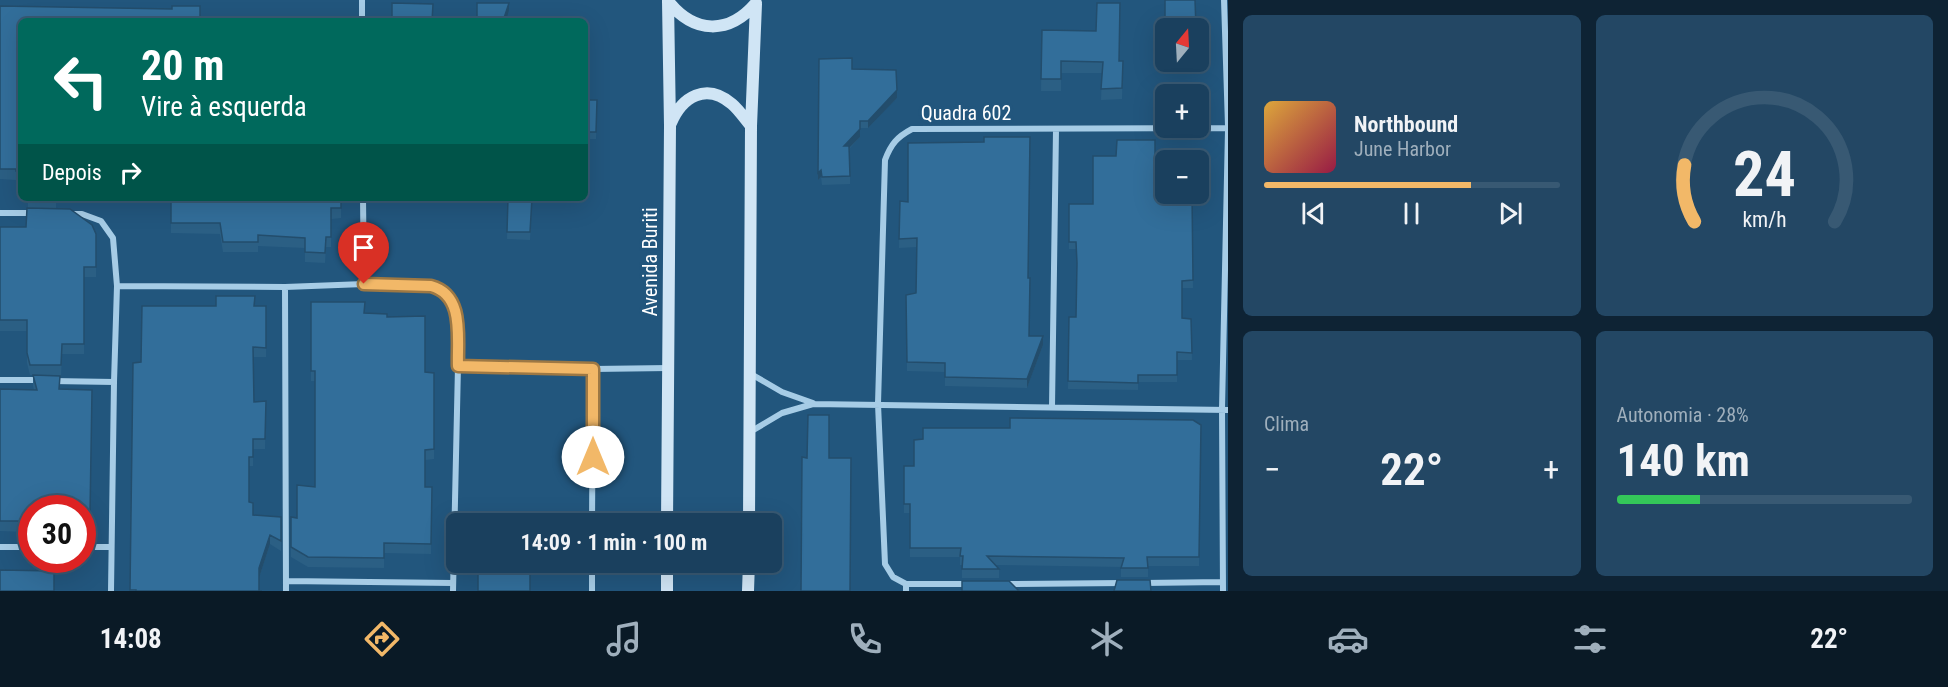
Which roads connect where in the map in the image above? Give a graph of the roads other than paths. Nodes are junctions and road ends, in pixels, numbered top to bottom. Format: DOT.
graph roads {
  1 [pos="362,0"];
  2 [pos="1224,0"];
  3 [pos="668,1"];
  4 [pos="757,2"];
  5 [pos="362,18"];
  6 [pos="670,126"];
  7 [pos="751,126"];
  8 [pos="1228,128"];
  9 [pos="1056,130"];
  10 [pos="363,201"];
  11 [pos="0,213"];
  12 [pos="47,213"];
  13 [pos="59,213"];
  14 [pos="364,284"];
  15 [pos="117,286"];
  16 [pos="285,287"];
  17 [pos="458,366"];
  18 [pos="669,368"];
  19 [pos="593,369"];
  20 [pos="751,374"];
  21 [pos="0,380"];
  22 [pos="114,382"];
  23 [pos="813,404"];
  24 [pos="878,404"];
  25 [pos="1052,407"];
  26 [pos="1225,410"];
  27 [pos="750,432"];
  28 [pos="592,513"];
  29 [pos="668,513"];
  30 [pos="749,513"];
  31 [pos="0,547"];
  32 [pos="18,547"];
  33 [pos="96,547"];
  34 [pos="111,547"];
  35 [pos="592,573"];
  36 [pos="667,573"];
  37 [pos="748,573"];
  38 [pos="286,581"];
  39 [pos="1223,582"];
  40 [pos="977,584"];
  41 [pos="1001,584"];
  42 [pos="453,587"];
  43 [pos="906,587"];
  44 [pos="1048,587"];
  45 [pos="111,591"];
  46 [pos="286,591"];
  47 [pos="592,591"];
  48 [pos="667,591"];
  49 [pos="748,591"];
  50 [pos="1223,591"];
  1 -- 5 [label="street"];
  2 -- 8 [label="street"];
  3 -- 4 [label="street"];
  3 -- 6 [label="street, Avenida Buriti"];
  4 -- 7 [label="street"];
  6 -- 7 [label="street"];
  6 -- 18 [label="street, Avenida Buriti"];
  7 -- 20 [label="street"];
  8 -- 9 [label="street, Quadra 602"];
  8 -- 26 [label="street"];
  9 -- 24 [label="street, Quadra 602"];
  9 -- 25 [label="street"];
  10 -- 14 [label="street"];
  11 -- 12 [label="street"];
  13 -- 15 [label="street"];
  14 -- 16 [label="street"];
  14 -- 17 [label="street"];
  15 -- 16 [label="street"];
  15 -- 22 [label="street"];
  16 -- 38 [label="street"];
  17 -- 19 [label="street"];
  17 -- 42 [label="street"];
  18 -- 19 [label="street"];
  18 -- 29 [label="street, Avenida Buriti"];
  19 -- 28 [label="street"];
  20 -- 23 [label="street"];
  20 -- 27 [label="street"];
  21 -- 22 [label="street"];
  22 -- 34 [label="street"];
  23 -- 24 [label="street"];
  23 -- 27 [label="street"];
  24 -- 25 [label="street"];
  24 -- 43 [label="street, Quadra 602"];
  25 -- 26 [label="street"];
  26 -- 39 [label="street"];
  27 -- 30 [label="street"];
  31 -- 32 [label="street"];
  33 -- 34 [label="street"];
  34 -- 45 [label="street"];
  35 -- 47 [label="street"];
  36 -- 48 [label="street"];
  37 -- 49 [label="street"];
  38 -- 42 [label="street"];
  38 -- 46 [label="street"];
  39 -- 44 [label="street"];
  39 -- 50 [label="street"];
  40 -- 43 [label="street"];
  41 -- 44 [label="street"];
}
